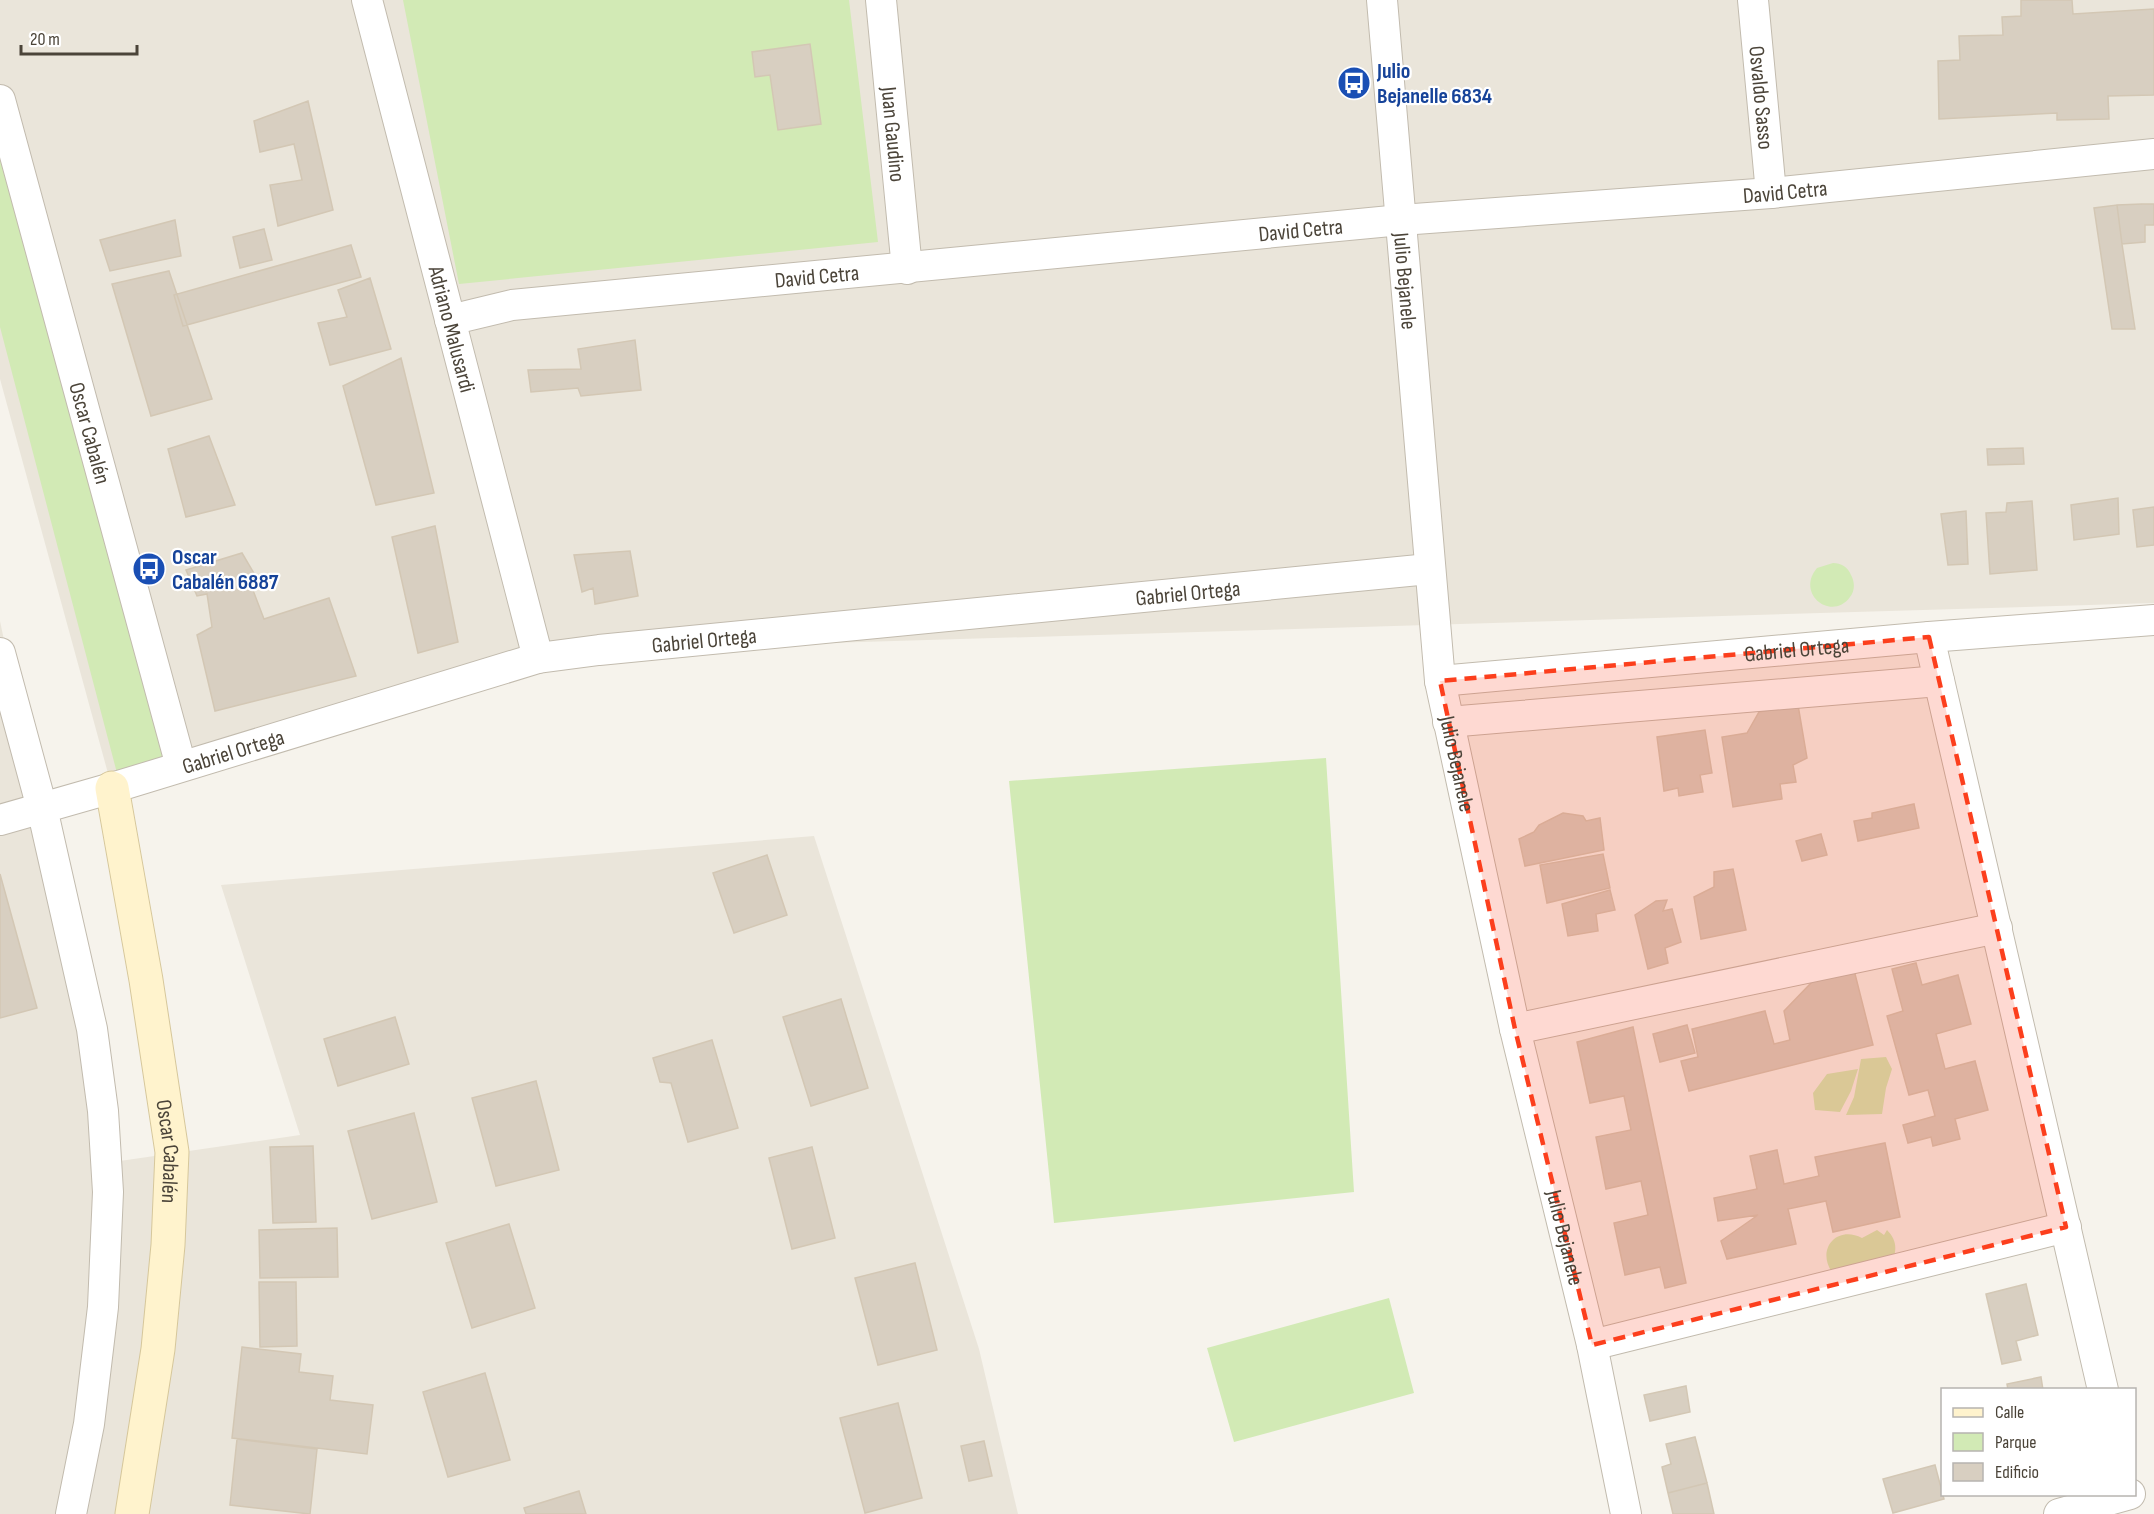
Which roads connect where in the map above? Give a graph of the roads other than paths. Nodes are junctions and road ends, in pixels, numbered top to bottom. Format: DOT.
graph roads {
  1 [pos="367,0"];
  2 [pos="881,0"];
  3 [pos="1382,0"];
  4 [pos="1753,0"];
  5 [pos="0,100"];
  6 [pos="2154,154"];
  7 [pos="1771,193"];
  8 [pos="1401,220"];
  9 [pos="907,269"];
  10 [pos="450,320"];
  11 [pos="1429,569"];
  12 [pos="2154,620"];
  13 [pos="1929,637"];
  14 [pos="0,653"];
  15 [pos="538,658"];
  16 [pos="1440,681"];
  17 [pos="1939,681"];
  18 [pos="1448,722"];
  19 [pos="181,766"];
  20 [pos="112,788"];
  21 [pos="42,808"];
  22 [pos="0,820"];
  23 [pos="1997,928"];
  24 [pos="1515,1029"];
  25 [pos="2066,1227"];
  26 [pos="1592,1345"];
  27 [pos="2103,1388"];
  28 [pos="2154,1489"];
  29 [pos="2136,1493"];
  30 [pos="2124,1496"];
  31 [pos="71,1514"];
  32 [pos="132,1514"];
  33 [pos="1626,1514"];
  34 [pos="2060,1514"];
  1 -- 10 [label="street, Adriano Malusardi"];
  2 -- 9 [label="street, Juan Gaudino"];
  3 -- 8 [label="street, Julio Bejanele"];
  4 -- 7 [label="street, Osvaldo Sasso"];
  5 -- 19 [label="street, Oscar Cabalén"];
  6 -- 7 [label="street, David Cetra"];
  7 -- 8 [label="street, David Cetra"];
  8 -- 9 [label="street, David Cetra"];
  8 -- 11 [label="street, Julio Bejanele"];
  9 -- 10 [label="street, David Cetra"];
  10 -- 15 [label="street, Adriano Malusardi"];
  11 -- 15 [label="street, Gabriel Ortega"];
  11 -- 16 [label="street, Julio Bejanele"];
  12 -- 13 [label="street, Gabriel Ortega"];
  13 -- 16 [label="street, Gabriel Ortega"];
  13 -- 17 [label="street"];
  14 -- 21 [label="street"];
  15 -- 19 [label="street, Gabriel Ortega"];
  16 -- 18 [label="street, Julio Bejanele"];
  17 -- 18 [label="street, Gabriel Ortega"];
  17 -- 23 [label="street"];
  18 -- 24 [label="street, Julio Bejanele"];
  19 -- 20 [label="street, Gabriel Ortega"];
  20 -- 21 [label="street, Gabriel Ortega"];
  20 -- 32 [label="main road, Oscar Cabalén"];
  21 -- 22 [label="street, Gabriel Ortega"];
  21 -- 31 [label="street"];
  23 -- 24 [label="street"];
  23 -- 25 [label="street"];
  24 -- 26 [label="street, Julio Bejanele"];
  25 -- 26 [label="street"];
  25 -- 27 [label="street"];
  26 -- 33 [label="street, Julio Bejanele"];
  28 -- 29 [label="street"];
  30 -- 34 [label="street"];
}
